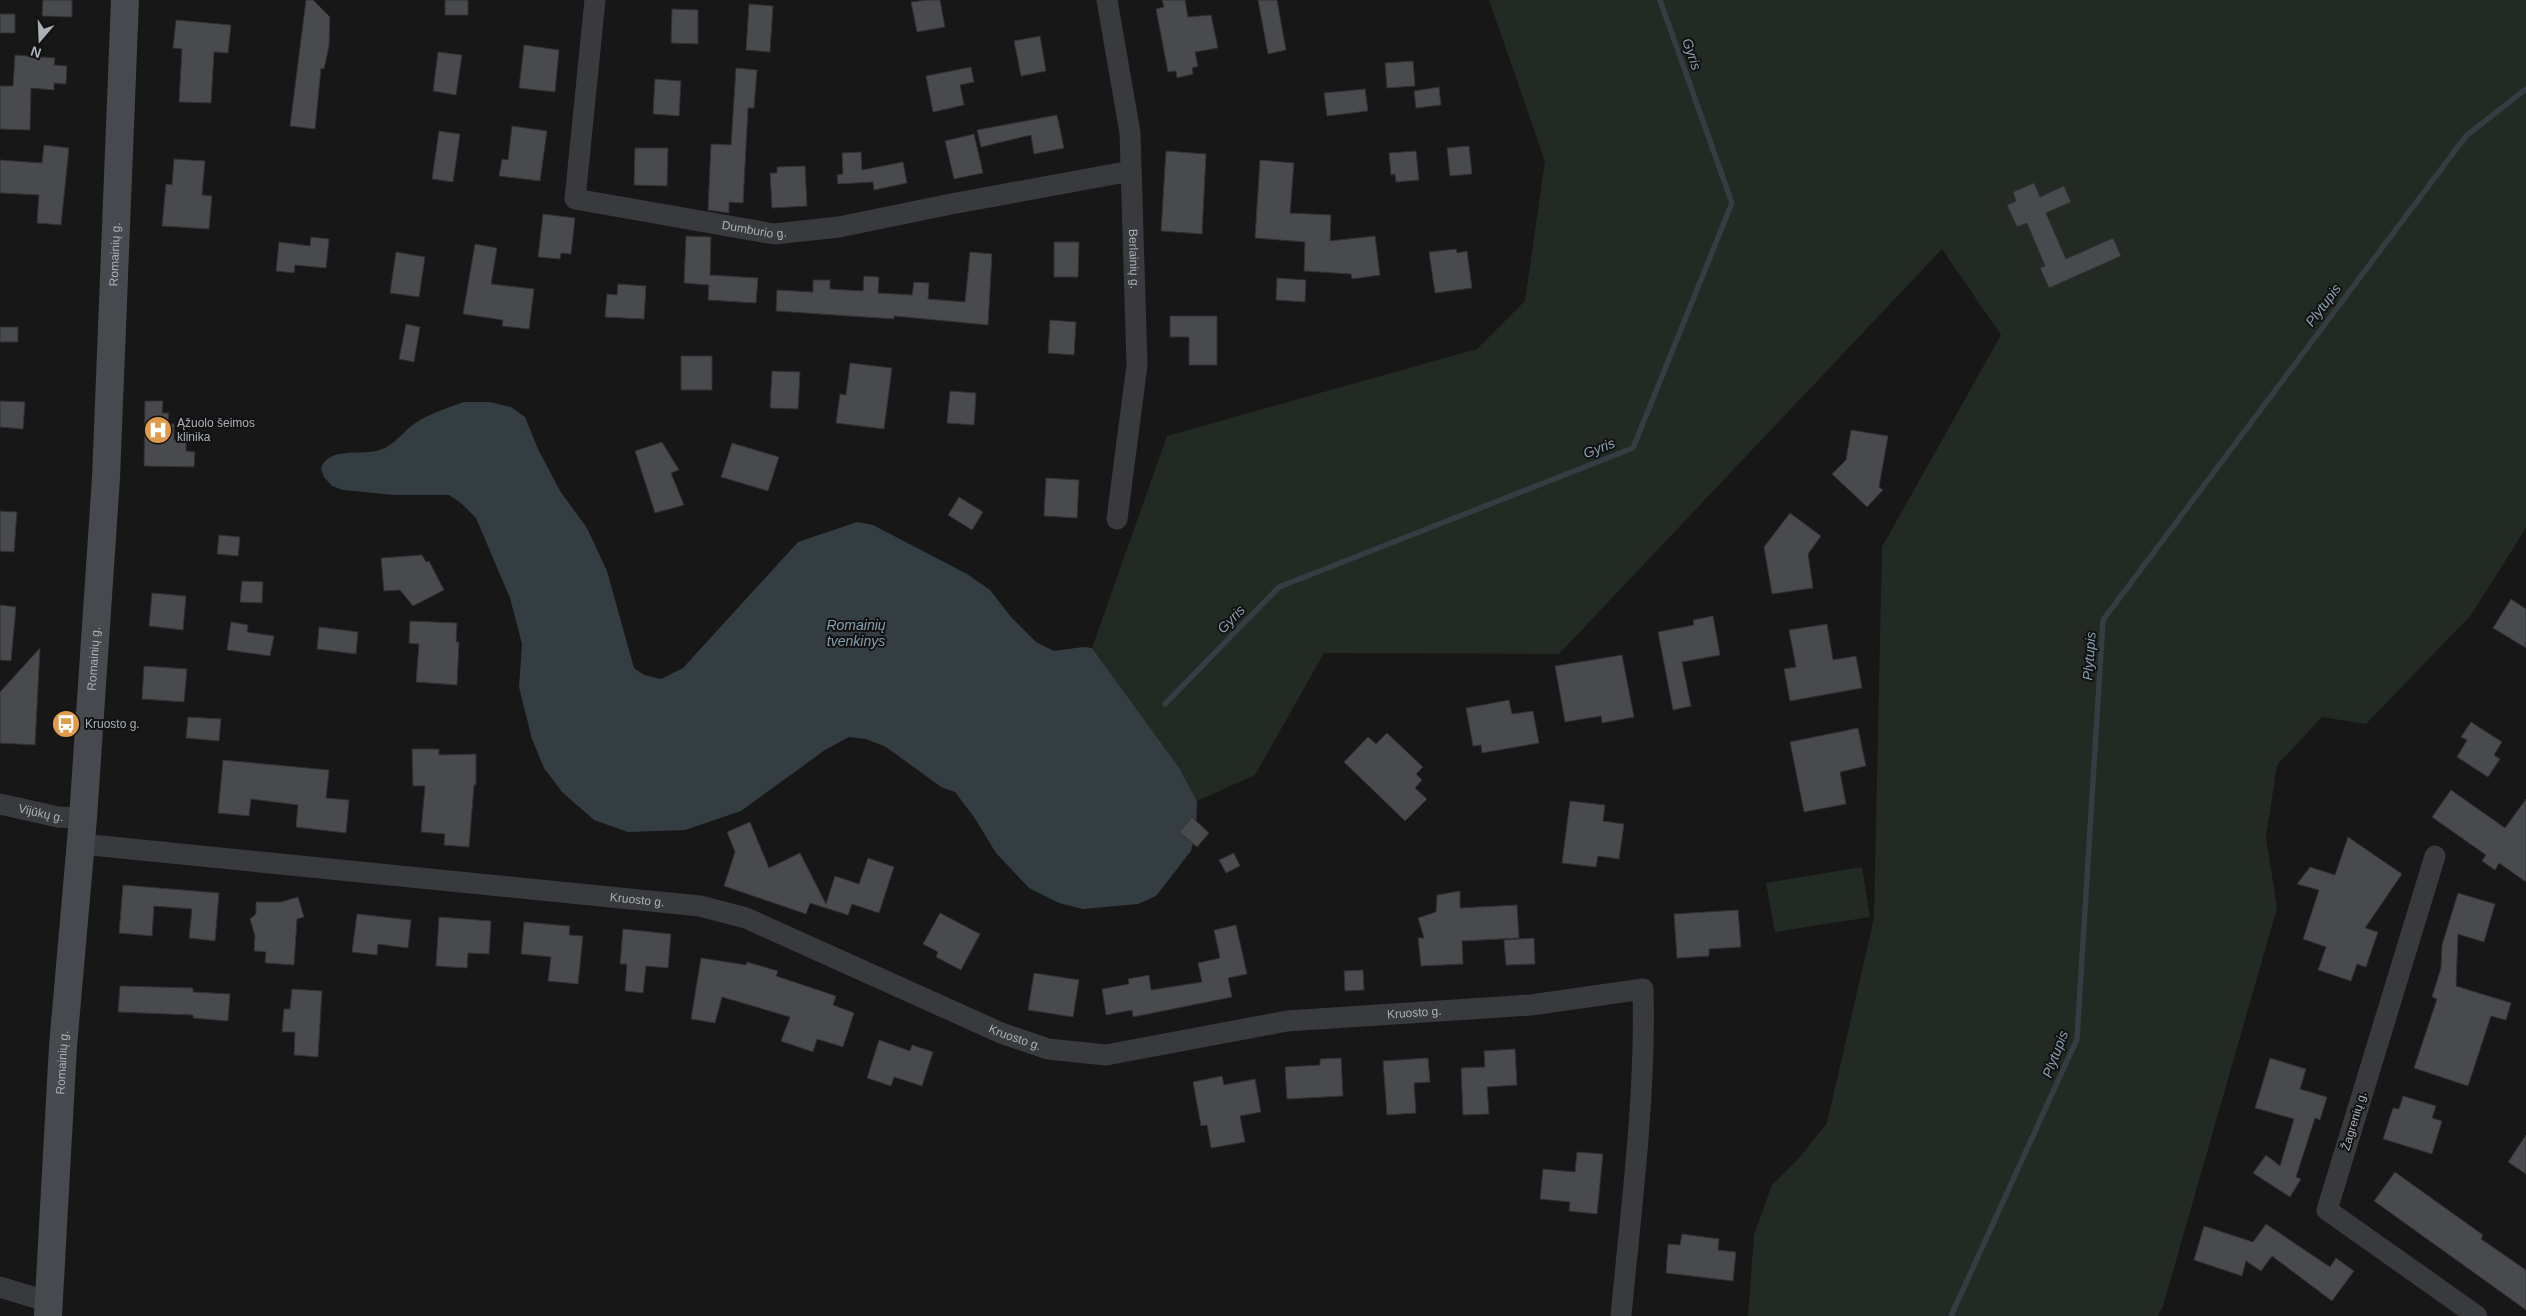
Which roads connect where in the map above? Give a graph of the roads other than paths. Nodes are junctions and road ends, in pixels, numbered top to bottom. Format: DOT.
graph roads {
  1 [pos="125,0"];
  2 [pos="595,0"];
  3 [pos="1107,0"];
  4 [pos="1131,172"];
  5 [pos="1117,519"];
  6 [pos="0,804"];
  7 [pos="82,831"];
  8 [pos="2435,856"];
  9 [pos="0,1287"];
  10 [pos="48,1309"];
  11 [pos="1621,1316"];
  12 [pos="2477,1316"];
  1 -- 7 [label="main road, Romainių g."];
  2 -- 4 [label="street, Dumburio g."];
  3 -- 4 [label="street, Berlainių g."];
  4 -- 5 [label="street, Berlainių g."];
  6 -- 7 [label="street, Vijūkų g."];
  7 -- 10 [label="main road, Romainių g."];
  7 -- 11 [label="street, Kruosto g."];
  8 -- 12 [label="street, Žagrenių g."];
  9 -- 10 [label="street"];
}
